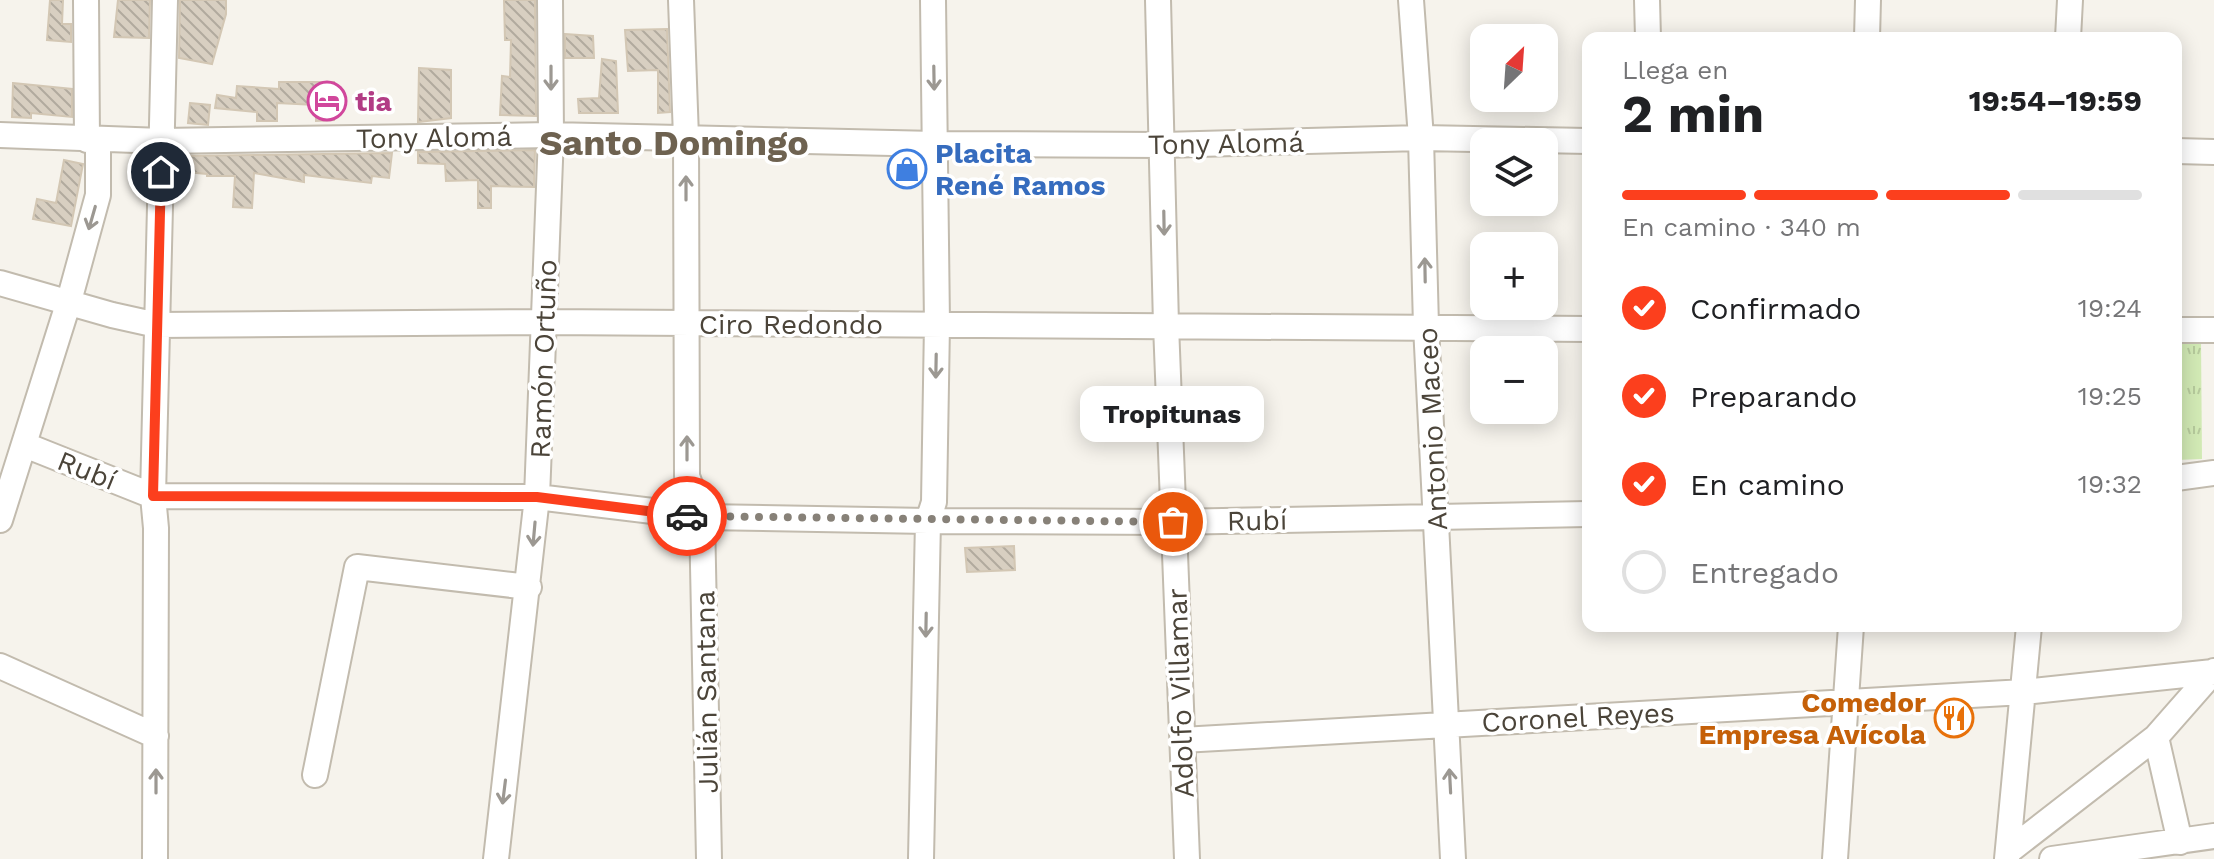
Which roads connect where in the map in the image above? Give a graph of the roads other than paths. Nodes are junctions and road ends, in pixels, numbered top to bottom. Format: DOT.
graph roads {
  1 [pos="86,0"];
  2 [pos="165,0"];
  3 [pos="550,0"];
  4 [pos="681,0"];
  5 [pos="933,0"];
  6 [pos="1158,0"];
  7 [pos="1411,0"];
  8 [pos="1647,0"];
  9 [pos="1868,0"];
  10 [pos="2070,0"];
  11 [pos="1648,32"];
  12 [pos="1867,32"];
  13 [pos="2068,32"];
  14 [pos="0,135"];
  15 [pos="551,135"];
  16 [pos="686,137"];
  17 [pos="1421,138"];
  18 [pos="93,140"];
  19 [pos="162,141"];
  20 [pos="1582,141"];
  21 [pos="935,144"];
  22 [pos="1163,145"];
  23 [pos="2182,151"];
  24 [pos="2214,152"];
  25 [pos="0,283"];
  26 [pos="69,301"];
  27 [pos="545,322"];
  28 [pos="687,324"];
  29 [pos="937,324"];
  30 [pos="157,325"];
  31 [pos="1166,325"];
  32 [pos="1426,326"];
  33 [pos="1582,329"];
  34 [pos="2182,330"];
  35 [pos="2214,330"];
  36 [pos="25,445"];
  37 [pos="2214,473"];
  38 [pos="2182,477"];
  39 [pos="153,496"];
  40 [pos="537,497"];
  41 [pos="1582,514"];
  42 [pos="1437,516"];
  43 [pos="702,517"];
  44 [pos="0,520"];
  45 [pos="928,521"];
  46 [pos="1173,522"];
  47 [pos="529,587"];
  48 [pos="1851,632"];
  49 [pos="2029,632"];
  50 [pos="0,666"];
  51 [pos="2214,672"];
  52 [pos="2024,692"];
  53 [pos="2214,699"];
  54 [pos="1846,701"];
  55 [pos="2184,707"];
  56 [pos="1447,724"];
  57 [pos="156,736"];
  58 [pos="2156,737"];
  59 [pos="1182,740"];
  60 [pos="315,775"];
  61 [pos="2214,836"];
  62 [pos="2180,842"];
  63 [pos="2008,855"];
  64 [pos="155,859"];
  65 [pos="496,859"];
  66 [pos="709,859"];
  67 [pos="921,859"];
  68 [pos="1187,859"];
  69 [pos="1453,859"];
  70 [pos="1835,859"];
  71 [pos="2052,859"];
  1 -- 18 [label="street"];
  2 -- 19 [label="street"];
  3 -- 15 [label="street, Ramón Ortuño, one-way"];
  4 -- 16 [label="street, Julián Santana"];
  5 -- 21 [label="street, one-way"];
  6 -- 22 [label="street, Adolfo Villamar"];
  7 -- 17 [label="street, Antonio Maceo"];
  8 -- 11 [label="street"];
  9 -- 12 [label="street"];
  10 -- 13 [label="street"];
  14 -- 18 [label="street, Tony Alomá"];
  15 -- 16 [label="street, Tony Alomá"];
  15 -- 19 [label="street, Tony Alomá"];
  15 -- 27 [label="street, Ramón Ortuño"];
  16 -- 21 [label="street, Tony Alomá"];
  28 -- 16 [label="street, Julián Santana, one-way"];
  17 -- 20 [label="street, Tony Alomá"];
  17 -- 22 [label="street, Tony Alomá"];
  32 -- 17 [label="street, Antonio Maceo, one-way"];
  18 -- 19 [label="street, Tony Alomá"];
  18 -- 26 [label="street, one-way"];
  19 -- 30 [label="street"];
  21 -- 22 [label="street, Tony Alomá"];
  21 -- 29 [label="street"];
  22 -- 31 [label="street, Adolfo Villamar, one-way"];
  23 -- 24 [label="street"];
  25 -- 26 [label="street, Ciro Redondo"];
  26 -- 30 [label="street, Ciro Redondo"];
  26 -- 36 [label="street"];
  27 -- 28 [label="street, Ciro Redondo"];
  27 -- 30 [label="street, Ciro Redondo"];
  27 -- 40 [label="street, Ramón Ortuño"];
  28 -- 29 [label="street, Ciro Redondo"];
  43 -- 28 [label="street, Julián Santana, one-way"];
  29 -- 31 [label="street, Ciro Redondo"];
  29 -- 45 [label="street, one-way"];
  30 -- 39 [label="street"];
  31 -- 32 [label="street, Ciro Redondo"];
  31 -- 46 [label="street, Adolfo Villamar"];
  32 -- 33 [label="street, Ciro Redondo"];
  32 -- 42 [label="street, Antonio Maceo"];
  34 -- 35 [label="street"];
  36 -- 39 [label="street, Rubí"];
  36 -- 44 [label="street"];
  37 -- 38 [label="street"];
  39 -- 40 [label="street, Rubí"];
  39 -- 57 [label="street"];
  40 -- 43 [label="street, Rubí"];
  40 -- 47 [label="street, Ramón Ortuño, one-way"];
  41 -- 42 [label="street, Rubí"];
  42 -- 46 [label="street, Rubí"];
  42 -- 56 [label="street, Antonio Maceo"];
  43 -- 45 [label="street, Rubí"];
  43 -- 66 [label="street, Julián Santana"];
  45 -- 46 [label="street, Rubí"];
  45 -- 67 [label="street, one-way"];
  46 -- 59 [label="street, Adolfo Villamar"];
  47 -- 60 [label="street"];
  47 -- 65 [label="street, Ramón Ortuño, one-way"];
  48 -- 54 [label="street"];
  49 -- 52 [label="street"];
  50 -- 57 [label="street"];
  51 -- 52 [label="street, Coronel Reyes"];
  51 -- 55 [label="street"];
  52 -- 54 [label="street, Coronel Reyes"];
  52 -- 63 [label="street"];
  53 -- 55 [label="street"];
  54 -- 56 [label="street, Coronel Reyes"];
  54 -- 70 [label="street"];
  55 -- 58 [label="street"];
  56 -- 59 [label="street, Coronel Reyes"];
  69 -- 56 [label="street, Antonio Maceo, one-way"];
  64 -- 57 [label="street, one-way"];
  58 -- 62 [label="street"];
  58 -- 63 [label="street"];
  59 -- 68 [label="street, Adolfo Villamar"];
  61 -- 62 [label="street"];
  62 -- 71 [label="street"];
}
